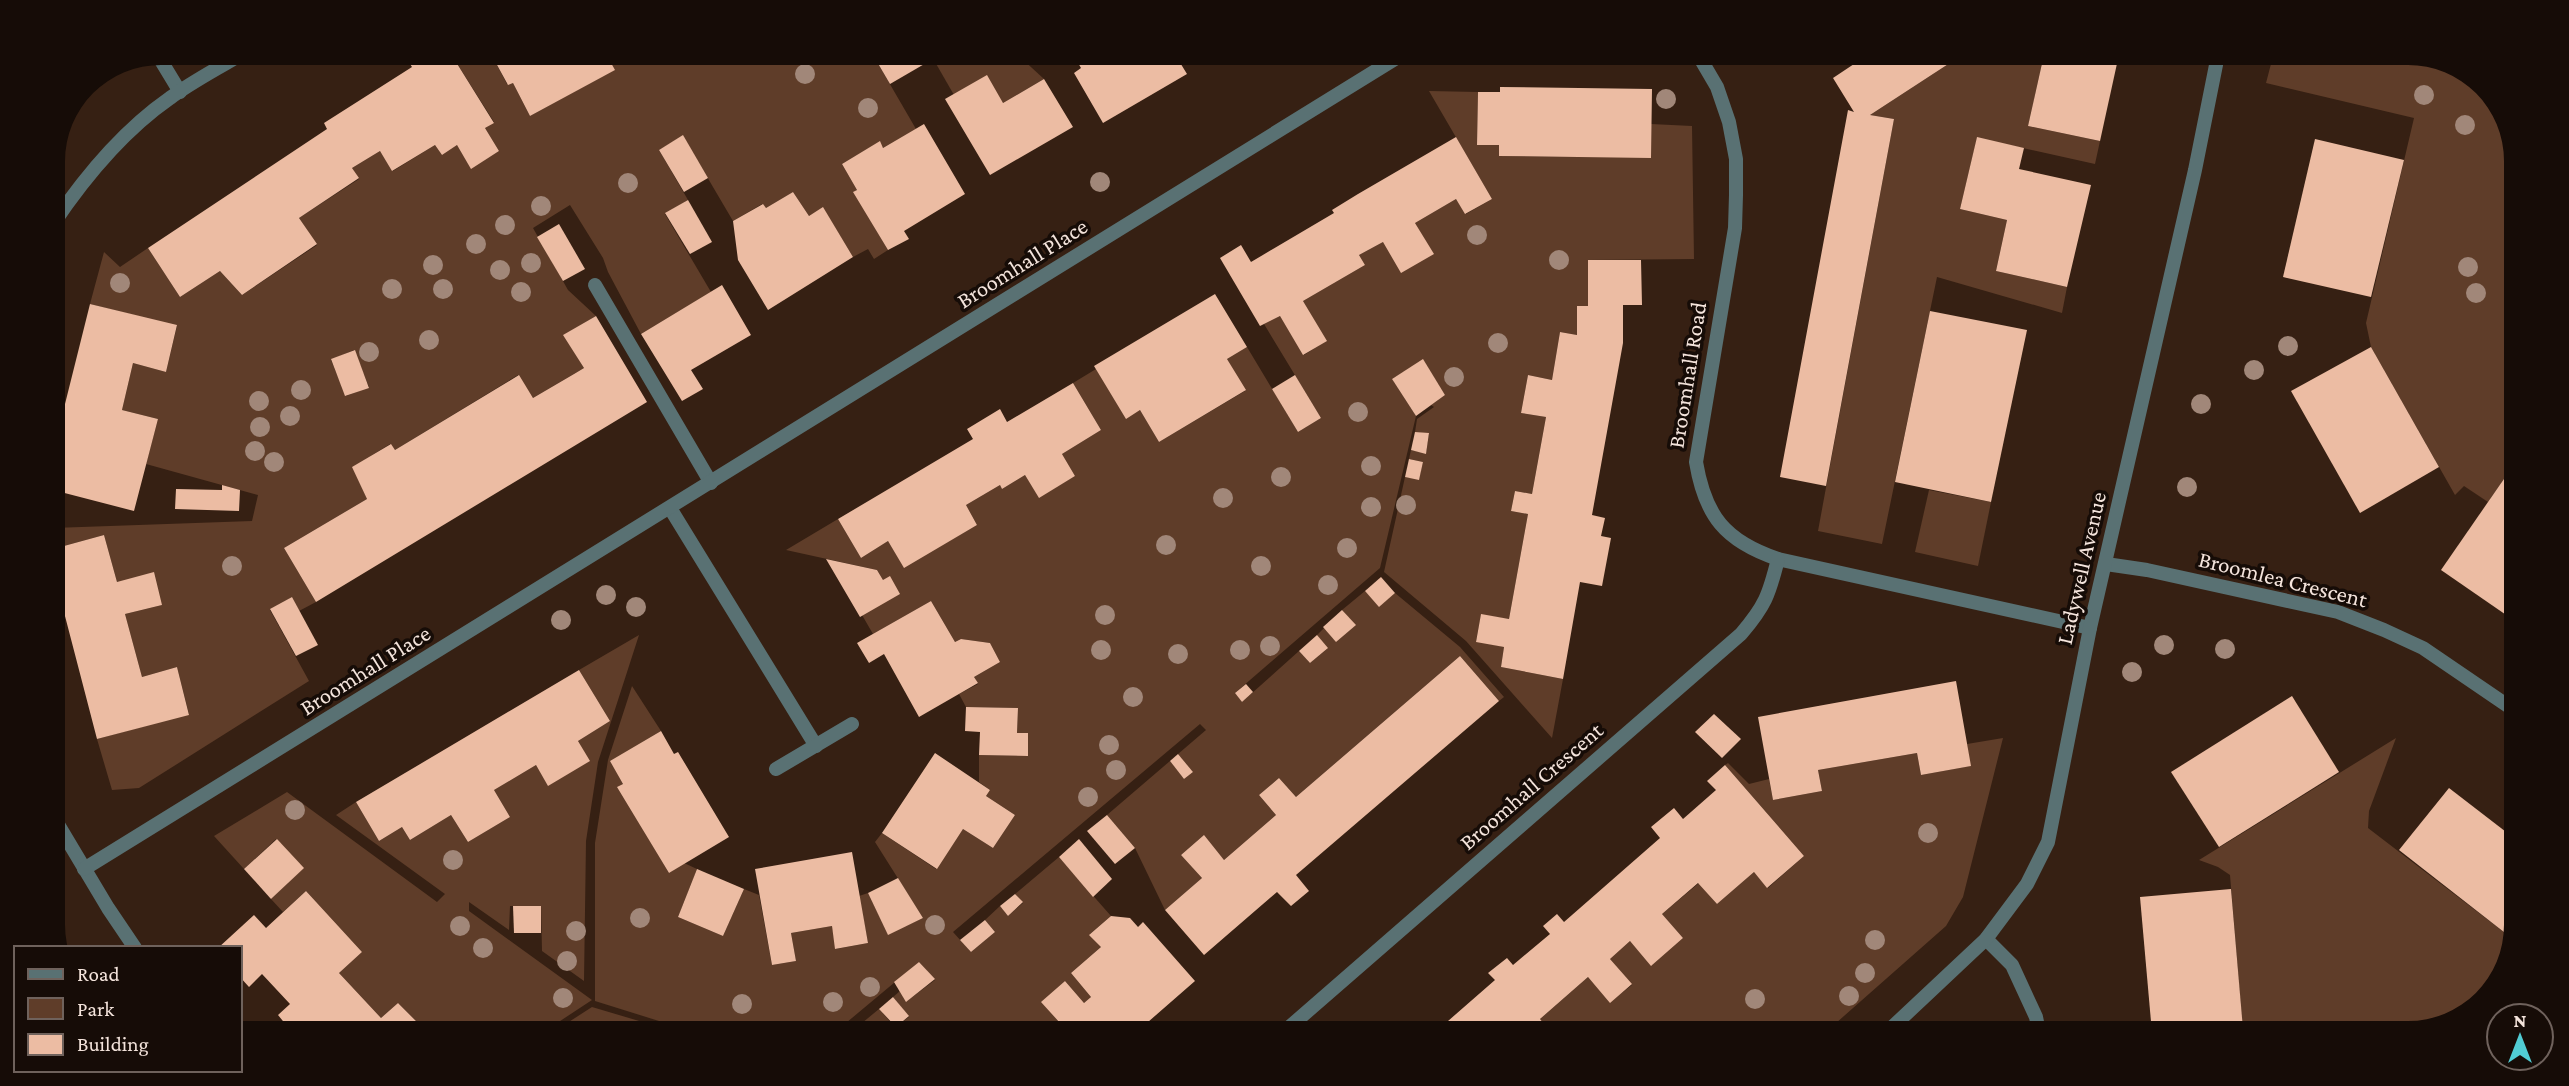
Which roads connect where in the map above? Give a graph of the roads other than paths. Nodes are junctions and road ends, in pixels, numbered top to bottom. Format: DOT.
graph roads {
  1 [pos="164,65"];
  2 [pos="224,65"];
  3 [pos="1385,65"];
  4 [pos="1704,65"];
  5 [pos="2216,65"];
  6 [pos="180,92"];
  7 [pos="65,209"];
  8 [pos="595,285"];
  9 [pos="711,483"];
  10 [pos="670,508"];
  11 [pos="1778,559"];
  12 [pos="2106,564"];
  13 [pos="2090,628"];
  14 [pos="2504,703"];
  15 [pos="852,724"];
  16 [pos="816,746"];
  17 [pos="776,769"];
  18 [pos="65,837"];
  19 [pos="84,869"];
  20 [pos="1986,939"];
  21 [pos="134,946"];
  22 [pos="1296,1021"];
  23 [pos="1899,1021"];
  24 [pos="2037,1021"];
  1 -- 6 [label="street"];
  2 -- 6 [label="street"];
  3 -- 9 [label="street, Broomhall Place"];
  4 -- 11 [label="street, Broomhall Road"];
  5 -- 12 [label="street, Ladywell Avenue"];
  6 -- 7 [label="street"];
  8 -- 9 [label="street"];
  9 -- 10 [label="street, Broomhall Place"];
  10 -- 16 [label="street"];
  10 -- 19 [label="street, Broomhall Place"];
  11 -- 13 [label="street, Broomhall Road"];
  11 -- 22 [label="street, Broomhall Crescent"];
  12 -- 13 [label="street, Ladywell Avenue"];
  12 -- 14 [label="street, Broomlea Crescent"];
  13 -- 20 [label="street, Ladywell Avenue"];
  15 -- 16 [label="street"];
  16 -- 17 [label="street"];
  18 -- 19 [label="street"];
  19 -- 21 [label="street"];
  20 -- 23 [label="street, Ladywell Avenue"];
  20 -- 24 [label="street"];
}
